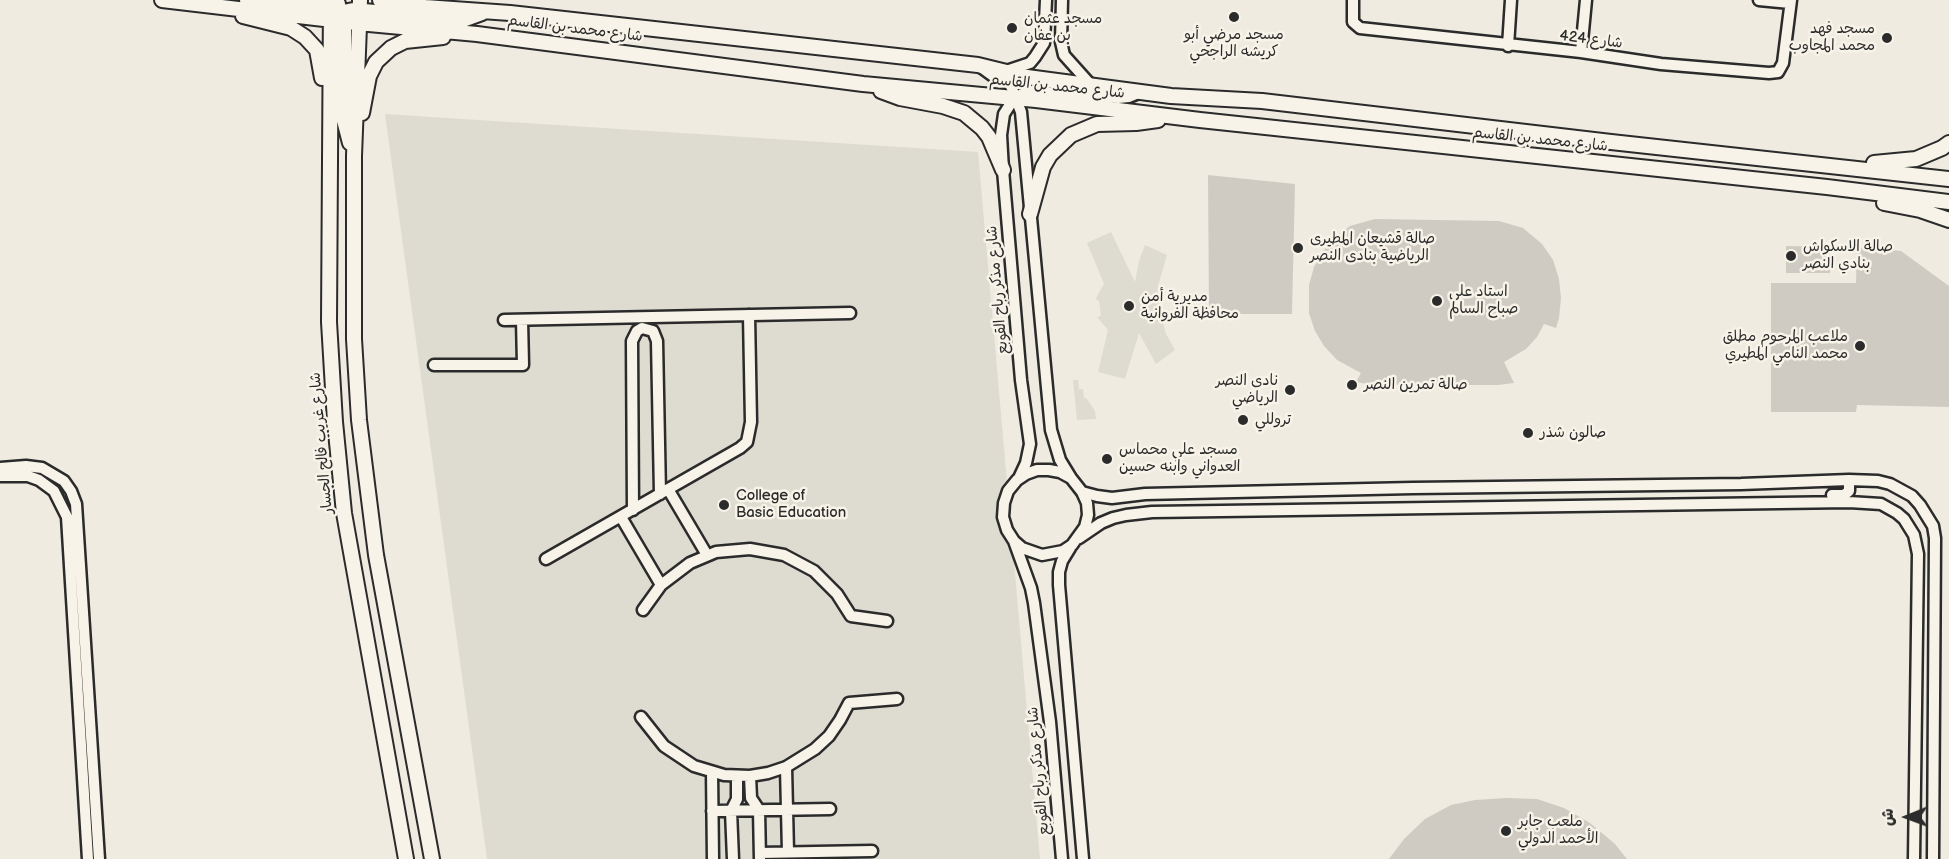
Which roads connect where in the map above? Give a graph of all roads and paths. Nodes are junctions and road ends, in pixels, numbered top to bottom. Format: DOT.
graph roads {
  1 [pos="162,0"];
  2 [pos="228,0"];
  3 [pos="247,0"];
  4 [pos="380,0"];
  5 [pos="447,0"];
  6 [pos="1046,0"];
  7 [pos="1062,0"];
  8 [pos="1353,0"];
  9 [pos="1511,0"];
  10 [pos="1586,0"];
  11 [pos="1760,0"];
  12 [pos="1791,2"];
  13 [pos="189,3"];
  14 [pos="213,6"];
  15 [pos="344,8"];
  16 [pos="486,11"];
  17 [pos="510,13"];
  18 [pos="477,34"];
  19 [pos="1061,42"];
  20 [pos="1044,43"];
  21 [pos="1508,46"];
  22 [pos="1581,52"];
  23 [pos="978,64"];
  24 [pos="1006,71"];
  25 [pos="862,84"];
  26 [pos="1090,84"];
  27 [pos="1142,91"];
  28 [pos="1017,99"];
  29 [pos="1170,116"];
  30 [pos="1949,143"];
  31 [pos="329,152"];
  32 [pos="354,156"];
  33 [pos="1850,167"];
  34 [pos="1003,170"];
  35 [pos="1949,179"];
  36 [pos="1827,187"];
  37 [pos="1949,202"];
  38 [pos="1030,214"];
  39 [pos="1949,220"];
  40 [pos="850,313"];
  41 [pos="749,315"];
  42 [pos="504,320"];
  43 [pos="522,320"];
  44 [pos="642,323"];
  45 [pos="434,365"];
  46 [pos="0,468"];
  47 [pos="0,476"];
  48 [pos="1071,478"];
  49 [pos="1017,480"];
  50 [pos="1849,480"];
  51 [pos="1525,486"];
  52 [pos="664,492"];
  53 [pos="1082,492"];
  54 [pos="1764,503"];
  55 [pos="1526,507"];
  56 [pos="633,510"];
  57 [pos="621,517"];
  58 [pos="1014,541"];
  59 [pos="1076,542"];
  60 [pos="706,555"];
  61 [pos="546,559"];
  62 [pos="661,585"];
  63 [pos="643,610"];
  64 [pos="887,621"];
  65 [pos="897,699"];
  66 [pos="641,717"];
  67 [pos="786,767"];
  68 [pos="712,772"];
  69 [pos="736,776"];
  70 [pos="750,776"];
  71 [pos="830,808"];
  72 [pos="759,810"];
  73 [pos="787,810"];
  74 [pos="731,811"];
  75 [pos="1915,811"];
  76 [pos="712,812"];
  77 [pos="1933,816"];
  78 [pos="1933,829"];
  79 [pos="1915,832"];
  80 [pos="872,851"];
  81 [pos="788,852"];
  82 [pos="760,856"];
  83 [pos="88,859"];
  84 [pos="99,859"];
  85 [pos="406,859"];
  86 [pos="432,859"];
  87 [pos="713,859"];
  88 [pos="733,859"];
  89 [pos="1062,859"];
  90 [pos="1083,859"];
  91 [pos="1914,859"];
  92 [pos="1933,859"];
  1 -- 13 [label="main road, شارع محمد بن القاسم"];
  2 -- 14 [label="main road"];
  3 -- 15 [label="main road"];
  4 -- 16 [label="main road, شارع محمد بن القاسم"];
  5 -- 17 [label="main road"];
  6 -- 20 [label="street"];
  7 -- 19 [label="street"];
  8 -- 21 [label="street, شارع 424"];
  9 -- 21 [label="street"];
  10 -- 22 [label="street"];
  11 -- 12 [label="street"];
  12 -- 22 [label="street, شارع 424"];
  13 -- 14 [label="main road, شارع محمد بن القاسم"];
  13 -- 31 [label="main road"];
  14 -- 15 [label="main road, شارع محمد بن القاسم"];
  15 -- 16 [label="main road"];
  15 -- 18 [label="main road, شارع محمد بن القاسم"];
  15 -- 31 [label="main road, شارع غريب فالح الجسار"];
  15 -- 32 [label="main road"];
  16 -- 17 [label="main road, شارع محمد بن القاسم"];
  17 -- 23 [label="main road, شارع محمد بن القاسم"];
  18 -- 25 [label="main road, شارع محمد بن القاسم"];
  18 -- 32 [label="main road"];
  19 -- 20 [label="street"];
  19 -- 26 [label="street"];
  20 -- 24 [label="street"];
  21 -- 22 [label="street, شارع 424"];
  23 -- 24 [label="main road, شارع محمد بن القاسم"];
  23 -- 28 [label="street"];
  24 -- 26 [label="main road, شارع محمد بن القاسم"];
  25 -- 28 [label="main road, شارع محمد بن القاسم"];
  25 -- 34 [label="main road"];
  26 -- 27 [label="main road, شارع محمد بن القاسم"];
  27 -- 28 [label="street"];
  27 -- 33 [label="main road, شارع محمد بن القاسم"];
  28 -- 29 [label="main road, شارع محمد بن القاسم"];
  28 -- 34 [label="street, شارع مذكر رباح القوبع"];
  28 -- 38 [label="street"];
  29 -- 36 [label="main road, شارع محمد بن القاسم"];
  29 -- 38 [label="main road"];
  30 -- 33 [label="main road"];
  31 -- 85 [label="main road, شارع غريب فالح الجسار"];
  32 -- 86 [label="main road"];
  33 -- 35 [label="main road, شارع محمد بن القاسم"];
  34 -- 49 [label="street, شارع مذكر رباح القوبع"];
  36 -- 37 [label="main road, شارع محمد بن القاسم"];
  36 -- 39 [label="main road"];
  38 -- 48 [label="street"];
  40 -- 41 [label="street"];
  41 -- 44 [label="street"];
  41 -- 52 [label="street"];
  42 -- 43 [label="street"];
  43 -- 44 [label="street"];
  43 -- 45 [label="street"];
  44 -- 52 [label="street"];
  44 -- 56 [label="street"];
  46 -- 84 [label="street"];
  47 -- 83 [label="street"];
  48 -- 49 [label="street"];
  48 -- 53 [label="street"];
  49 -- 58 [label="street"];
  50 -- 51 [label="street"];
  50 -- 54 [label="street"];
  50 -- 77 [label="street"];
  51 -- 53 [label="street"];
  51 -- 55 [label="street"];
  52 -- 56 [label="street"];
  52 -- 60 [label="street"];
  53 -- 59 [label="street"];
  54 -- 55 [label="street"];
  54 -- 75 [label="street"];
  55 -- 59 [label="street"];
  56 -- 57 [label="street"];
  57 -- 61 [label="street"];
  57 -- 62 [label="street"];
  58 -- 59 [label="street"];
  58 -- 89 [label="street, شارع مذكر رباح القوبع"];
  59 -- 90 [label="street"];
  60 -- 62 [label="street"];
  60 -- 64 [label="street"];
  62 -- 63 [label="street"];
  65 -- 67 [label="street"];
  66 -- 68 [label="street"];
  67 -- 70 [label="street"];
  67 -- 73 [label="street"];
  68 -- 69 [label="street"];
  68 -- 76 [label="street"];
  69 -- 70 [label="street"];
  69 -- 74 [label="street"];
  70 -- 72 [label="street"];
  71 -- 73 [label="street"];
  72 -- 73 [label="street"];
  72 -- 74 [label="street"];
  72 -- 82 [label="street"];
  73 -- 81 [label="street"];
  74 -- 76 [label="street"];
  74 -- 88 [label="street"];
  75 -- 77 [label="street"];
  75 -- 79 [label="street"];
  76 -- 87 [label="street"];
  77 -- 78 [label="street"];
  78 -- 79 [label="street"];
  78 -- 92 [label="street"];
  79 -- 91 [label="street"];
  80 -- 81 [label="street"];
  81 -- 82 [label="street"];
}
